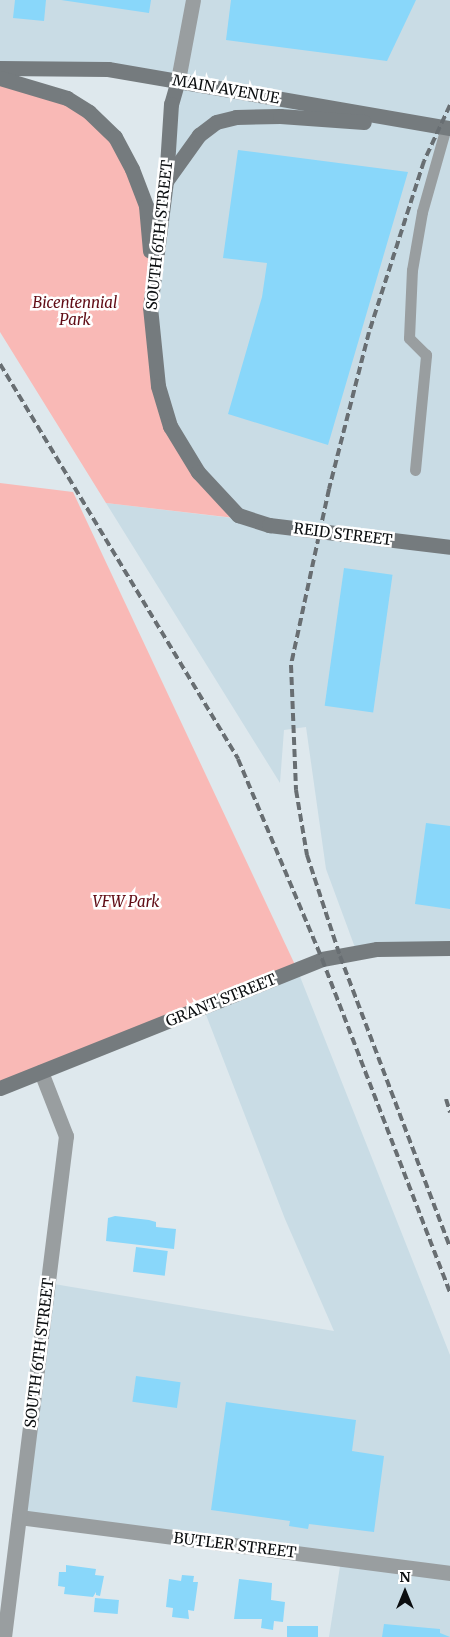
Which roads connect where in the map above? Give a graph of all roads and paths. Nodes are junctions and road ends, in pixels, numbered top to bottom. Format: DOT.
graph roads {
  1 [pos="193,0"];
  2 [pos="0,68"];
  3 [pos="0,78"];
  4 [pos="178,80"];
  5 [pos="445,127"];
  6 [pos="166,181"];
  7 [pos="150,307"];
  8 [pos="415,470"];
  9 [pos="238,515"];
  10 [pos="450,547"];
  11 [pos="450,948"];
  12 [pos="41,1072"];
  13 [pos="0,1088"];
  14 [pos="19,1517"];
  15 [pos="450,1573"];
  16 [pos="5,1585"];
  17 [pos="4,1637"];
  1 -- 4 [label="street"];
  2 -- 4 [label="main road, MAIN AVENUE"];
  3 -- 7 [label="main road"];
  4 -- 5 [label="main road, MAIN AVENUE"];
  4 -- 6 [label="main road, SOUTH 6TH STREET"];
  5 -- 6 [label="main road"];
  5 -- 8 [label="lane"];
  6 -- 7 [label="main road, SOUTH 6TH STREET"];
  7 -- 9 [label="main road, SOUTH 6TH STREET"];
  9 -- 10 [label="main road, REID STREET"];
  11 -- 12 [label="main road, GRANT STREET"];
  12 -- 13 [label="main road, GRANT STREET"];
  12 -- 14 [label="street, SOUTH 6TH STREET"];
  14 -- 15 [label="street, BUTLER STREET"];
  14 -- 16 [label="street, SOUTH 6TH STREET"];
  16 -- 17 [label="street, SOUTH 6TH STREET"];
}
